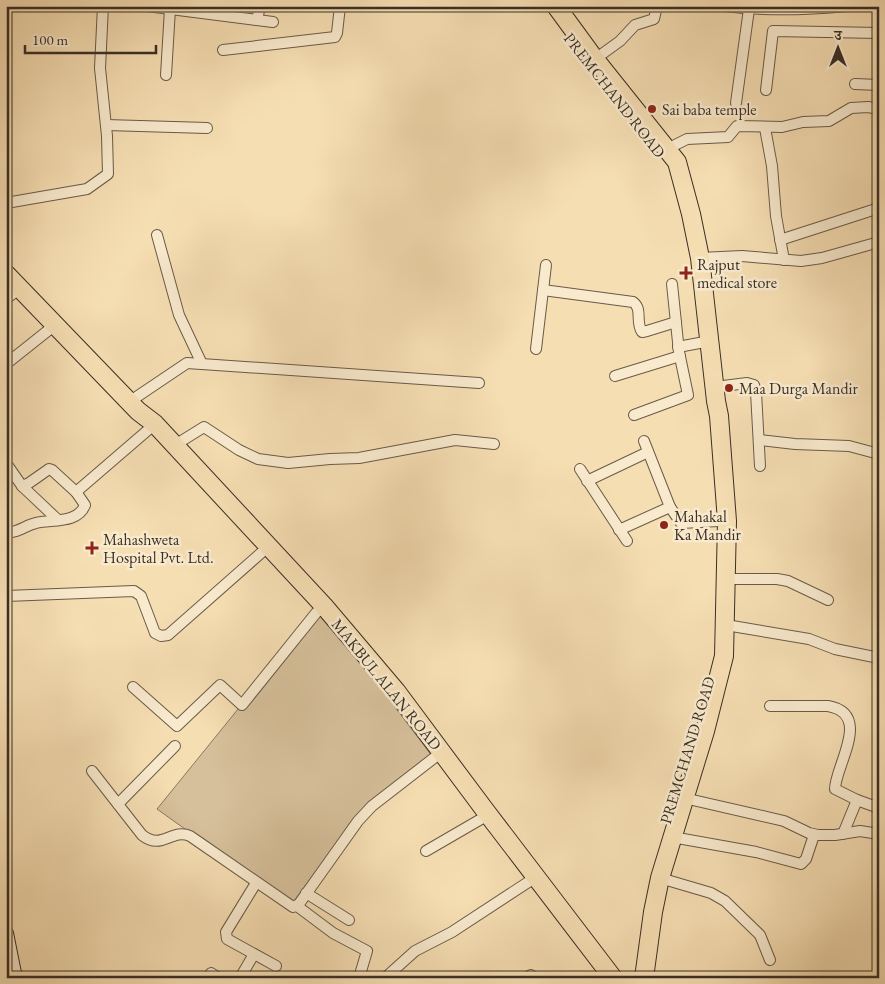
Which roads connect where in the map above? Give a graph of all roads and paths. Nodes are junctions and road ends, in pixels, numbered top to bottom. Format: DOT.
graph roads {
  1 [pos="103,6"];
  2 [pos="147,6"];
  3 [pos="260,6"];
  4 [pos="340,6"];
  5 [pos="548,6"];
  6 [pos="556,6"];
  7 [pos="657,6"];
  8 [pos="724,6"];
  9 [pos="847,6"];
  10 [pos="764,8"];
  11 [pos="170,9"];
  12 [pos="749,9"];
  13 [pos="257,20"];
  14 [pos="273,22"];
  15 [pos="879,33"];
  16 [pos="223,50"];
  17 [pos="592,60"];
  18 [pos="166,75"];
  19 [pos="856,84"];
  20 [pos="879,85"];
  21 [pos="766,90"];
  22 [pos="736,103"];
  23 [pos="879,109"];
  24 [pos="106,125"];
  25 [pos="208,128"];
  26 [pos="765,128"];
  27 [pos="667,149"];
  28 [pos="683,183"];
  29 [pos="6,202"];
  30 [pos="879,208"];
  31 [pos="157,235"];
  32 [pos="780,240"];
  33 [pos="879,242"];
  34 [pos="700,258"];
  35 [pos="784,260"];
  36 [pos="546,265"];
  37 [pos="6,274"];
  38 [pos="672,284"];
  39 [pos="543,290"];
  40 [pos="13,293"];
  41 [pos="676,322"];
  42 [pos="55,325"];
  43 [pos="710,341"];
  44 [pos="536,349"];
  45 [pos="679,351"];
  46 [pos="6,364"];
  47 [pos="202,364"];
  48 [pos="616,376"];
  49 [pos="478,383"];
  50 [pos="715,394"];
  51 [pos="134,407"];
  52 [pos="634,416"];
  53 [pos="152,427"];
  54 [pos="759,440"];
  55 [pos="644,441"];
  56 [pos="494,444"];
  57 [pos="174,445"];
  58 [pos="648,452"];
  59 [pos="879,454"];
  60 [pos="6,463"];
  61 [pos="760,466"];
  62 [pos="580,469"];
  63 [pos="587,481"];
  64 [pos="22,486"];
  65 [pos="76,492"];
  66 [pos="670,507"];
  67 [pos="58,520"];
  68 [pos="719,521"];
  69 [pos="618,530"];
  70 [pos="6,532"];
  71 [pos="627,541"];
  72 [pos="261,553"];
  73 [pos="727,579"];
  74 [pos="6,596"];
  75 [pos="828,600"];
  76 [pos="320,609"];
  77 [pos="726,625"];
  78 [pos="879,658"];
  79 [pos="133,687"];
  80 [pos="770,706"];
  81 [pos="416,725"];
  82 [pos="175,746"];
  83 [pos="434,758"];
  84 [pos="92,772"];
  85 [pos="684,798"];
  86 [pos="857,800"];
  87 [pos="118,804"];
  88 [pos="879,808"];
  89 [pos="484,816"];
  90 [pos="843,834"];
  91 [pos="879,834"];
  92 [pos="814,835"];
  93 [pos="672,837"];
  94 [pos="426,851"];
  95 [pos="660,878"];
  96 [pos="532,879"];
  97 [pos="256,883"];
  98 [pos="306,893"];
  99 [pos="297,906"];
  100 [pos="349,920"];
  101 [pos="6,933"];
  102 [pos="254,954"];
  103 [pos="770,960"];
  104 [pos="276,966"];
  105 [pos="15,978"];
  106 [pos="240,978"];
  107 [pos="359,978"];
  108 [pos="384,978"];
  109 [pos="603,978"];
  110 [pos="613,978"];
  111 [pos="633,978"];
  112 [pos="644,978"];
  1 -- 24 [label="street"];
  2 -- 11 [label="street"];
  3 -- 13 [label="street"];
  4 -- 16 [label="street"];
  5 -- 17 [label="highway, PREMCHAND ROAD"];
  6 -- 17 [label="highway, PREMCHAND ROAD"];
  7 -- 17 [label="street"];
  8 -- 12 [label="street"];
  9 -- 10 [label="street"];
  10 -- 12 [label="street"];
  11 -- 13 [label="street"];
  11 -- 18 [label="street"];
  12 -- 22 [label="street"];
  13 -- 14 [label="street"];
  15 -- 21 [label="street"];
  17 -- 27 [label="highway, PREMCHAND ROAD"];
  17 -- 28 [label="highway, PREMCHAND ROAD"];
  19 -- 20 [label="street"];
  23 -- 26 [label="street"];
  24 -- 25 [label="street"];
  24 -- 29 [label="street"];
  26 -- 27 [label="street"];
  26 -- 32 [label="street"];
  27 -- 28 [label="highway, PREMCHAND ROAD"];
  28 -- 34 [label="highway, PREMCHAND ROAD"];
  30 -- 32 [label="street"];
  31 -- 47 [label="street"];
  32 -- 35 [label="street"];
  33 -- 35 [label="street"];
  34 -- 35 [label="street"];
  34 -- 43 [label="highway, PREMCHAND ROAD"];
  36 -- 39 [label="street"];
  37 -- 40 [label="highway, MAKBUL ALAN ROAD"];
  38 -- 41 [label="street"];
  39 -- 41 [label="street"];
  39 -- 44 [label="street"];
  40 -- 42 [label="highway, MAKBUL ALAN ROAD"];
  41 -- 45 [label="street"];
  42 -- 46 [label="street"];
  42 -- 51 [label="highway, MAKBUL ALAN ROAD"];
  43 -- 45 [label="street"];
  43 -- 50 [label="highway, PREMCHAND ROAD"];
  45 -- 48 [label="street"];
  45 -- 52 [label="street"];
  47 -- 49 [label="street"];
  47 -- 51 [label="street"];
  50 -- 54 [label="street"];
  50 -- 68 [label="highway, PREMCHAND ROAD"];
  50 -- 73 [label="highway, PREMCHAND ROAD"];
  51 -- 53 [label="highway, MAKBUL ALAN ROAD"];
  53 -- 57 [label="highway, MAKBUL ALAN ROAD"];
  53 -- 65 [label="street"];
  53 -- 72 [label="highway, MAKBUL ALAN ROAD"];
  54 -- 59 [label="street"];
  54 -- 61 [label="street"];
  55 -- 58 [label="street"];
  56 -- 57 [label="street"];
  57 -- 76 [label="highway, MAKBUL ALAN ROAD"];
  58 -- 63 [label="street"];
  58 -- 66 [label="street"];
  60 -- 64 [label="street"];
  62 -- 63 [label="street"];
  63 -- 69 [label="street"];
  64 -- 65 [label="street"];
  64 -- 67 [label="street"];
  65 -- 67 [label="street"];
  66 -- 68 [label="street"];
  66 -- 69 [label="street"];
  67 -- 70 [label="street"];
  68 -- 111 [label="highway, PREMCHAND ROAD"];
  69 -- 71 [label="street"];
  72 -- 74 [label="street"];
  72 -- 76 [label="highway, MAKBUL ALAN ROAD"];
  73 -- 75 [label="street"];
  73 -- 77 [label="highway, PREMCHAND ROAD"];
  76 -- 79 [label="street"];
  76 -- 81 [label="highway, MAKBUL ALAN ROAD"];
  77 -- 78 [label="street"];
  77 -- 85 [label="highway, PREMCHAND ROAD"];
  80 -- 86 [label="street"];
  81 -- 83 [label="highway, MAKBUL ALAN ROAD"];
  81 -- 89 [label="highway, MAKBUL ALAN ROAD"];
  82 -- 87 [label="street"];
  83 -- 89 [label="highway, MAKBUL ALAN ROAD"];
  83 -- 98 [label="street"];
  84 -- 87 [label="street"];
  85 -- 92 [label="street"];
  85 -- 93 [label="highway, PREMCHAND ROAD"];
  86 -- 88 [label="street"];
  86 -- 90 [label="street"];
  87 -- 97 [label="street"];
  89 -- 94 [label="street"];
  89 -- 96 [label="highway, MAKBUL ALAN ROAD"];
  90 -- 91 [label="street"];
  90 -- 92 [label="street"];
  92 -- 93 [label="street"];
  93 -- 95 [label="highway, PREMCHAND ROAD"];
  95 -- 103 [label="street"];
  95 -- 112 [label="highway, PREMCHAND ROAD"];
  96 -- 108 [label="street"];
  96 -- 109 [label="highway, MAKBUL ALAN ROAD"];
  96 -- 110 [label="highway, MAKBUL ALAN ROAD"];
  97 -- 99 [label="street"];
  97 -- 102 [label="street"];
  98 -- 99 [label="street"];
  98 -- 100 [label="street"];
  99 -- 107 [label="street"];
  101 -- 105 [label="street"];
  102 -- 104 [label="street"];
  102 -- 106 [label="street"];
}
